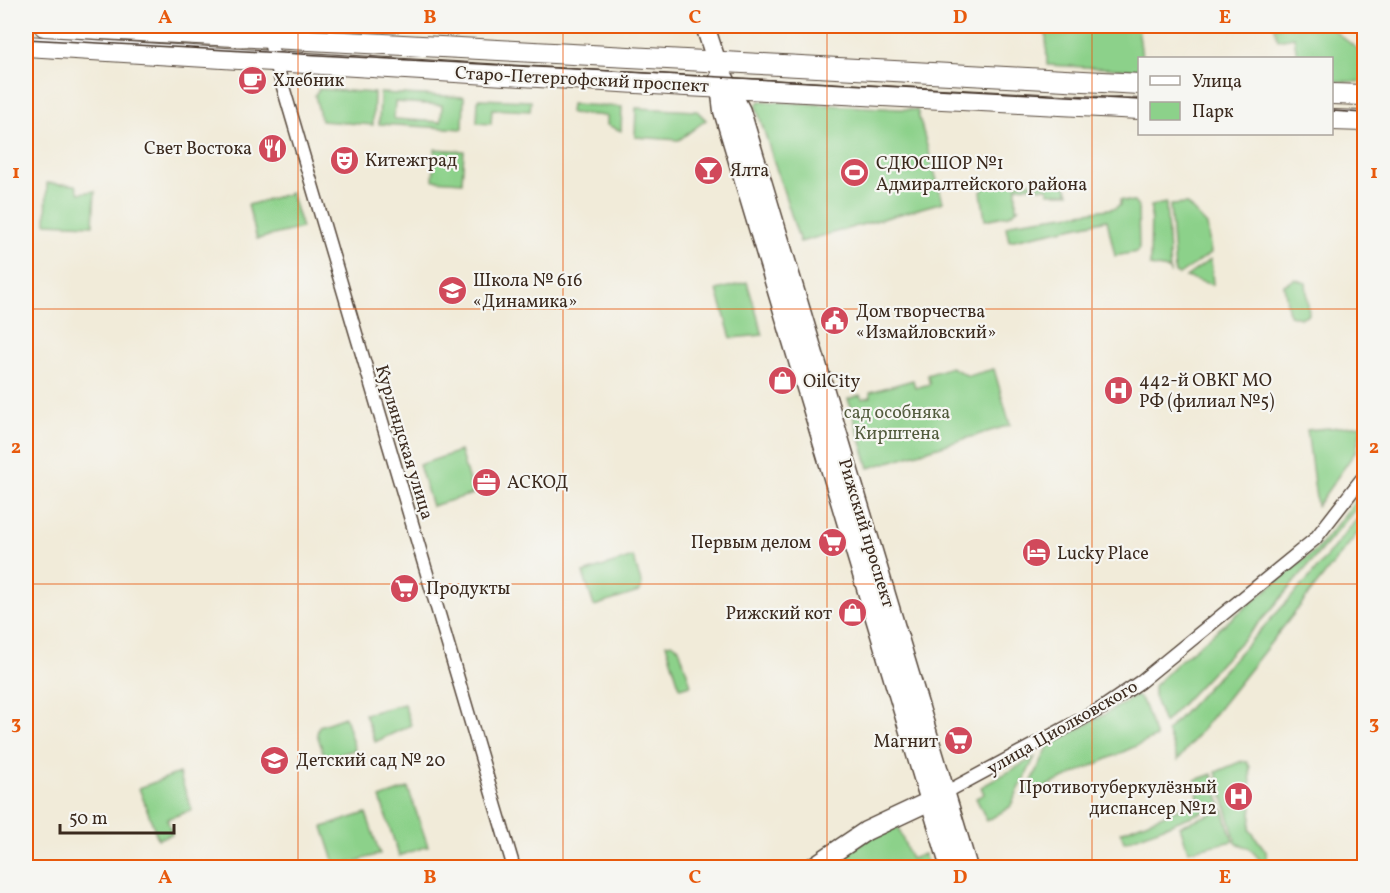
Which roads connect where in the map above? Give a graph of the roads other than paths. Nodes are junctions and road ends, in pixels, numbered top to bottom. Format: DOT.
graph roads {
  1 [pos="44,26"];
  2 [pos="705,26"];
  3 [pos="267,32"];
  4 [pos="26,46"];
  5 [pos="275,60"];
  6 [pos="717,63"];
  7 [pos="1138,84"];
  8 [pos="724,87"];
  9 [pos="1333,94"];
  10 [pos="1365,95"];
  11 [pos="1138,109"];
  12 [pos="1333,120"];
  13 [pos="1365,122"];
  14 [pos="1365,476"];
  15 [pos="938,797"];
  16 [pos="514,867"];
  17 [pos="811,867"];
  18 [pos="950,867"];
  19 [pos="968,867"];
  1 -- 3 [label="main road, Старо-Петергофский проспект"];
  2 -- 6 [label="main road, Рижский проспект"];
  3 -- 5 [label="street, Курляндская улица"];
  3 -- 6 [label="main road, Старо-Петергофский проспект"];
  4 -- 5 [label="main road, Старо-Петергофский проспект"];
  5 -- 8 [label="main road, Старо-Петергофский проспект"];
  5 -- 16 [label="street, Курляндская улица"];
  6 -- 7 [label="main road, Старо-Петергофский проспект"];
  6 -- 8 [label="main road, Рижский проспект"];
  8 -- 11 [label="main road, Старо-Петергофский проспект"];
  8 -- 15 [label="main road, Рижский проспект"];
  9 -- 10 [label="main road"];
  12 -- 13 [label="main road"];
  14 -- 15 [label="street, улица Циолковского"];
  15 -- 17 [label="main road, улица Циолковского"];
  15 -- 18 [label="main road, Рижский проспект"];
  15 -- 19 [label="main road, Рижский проспект"];
}
